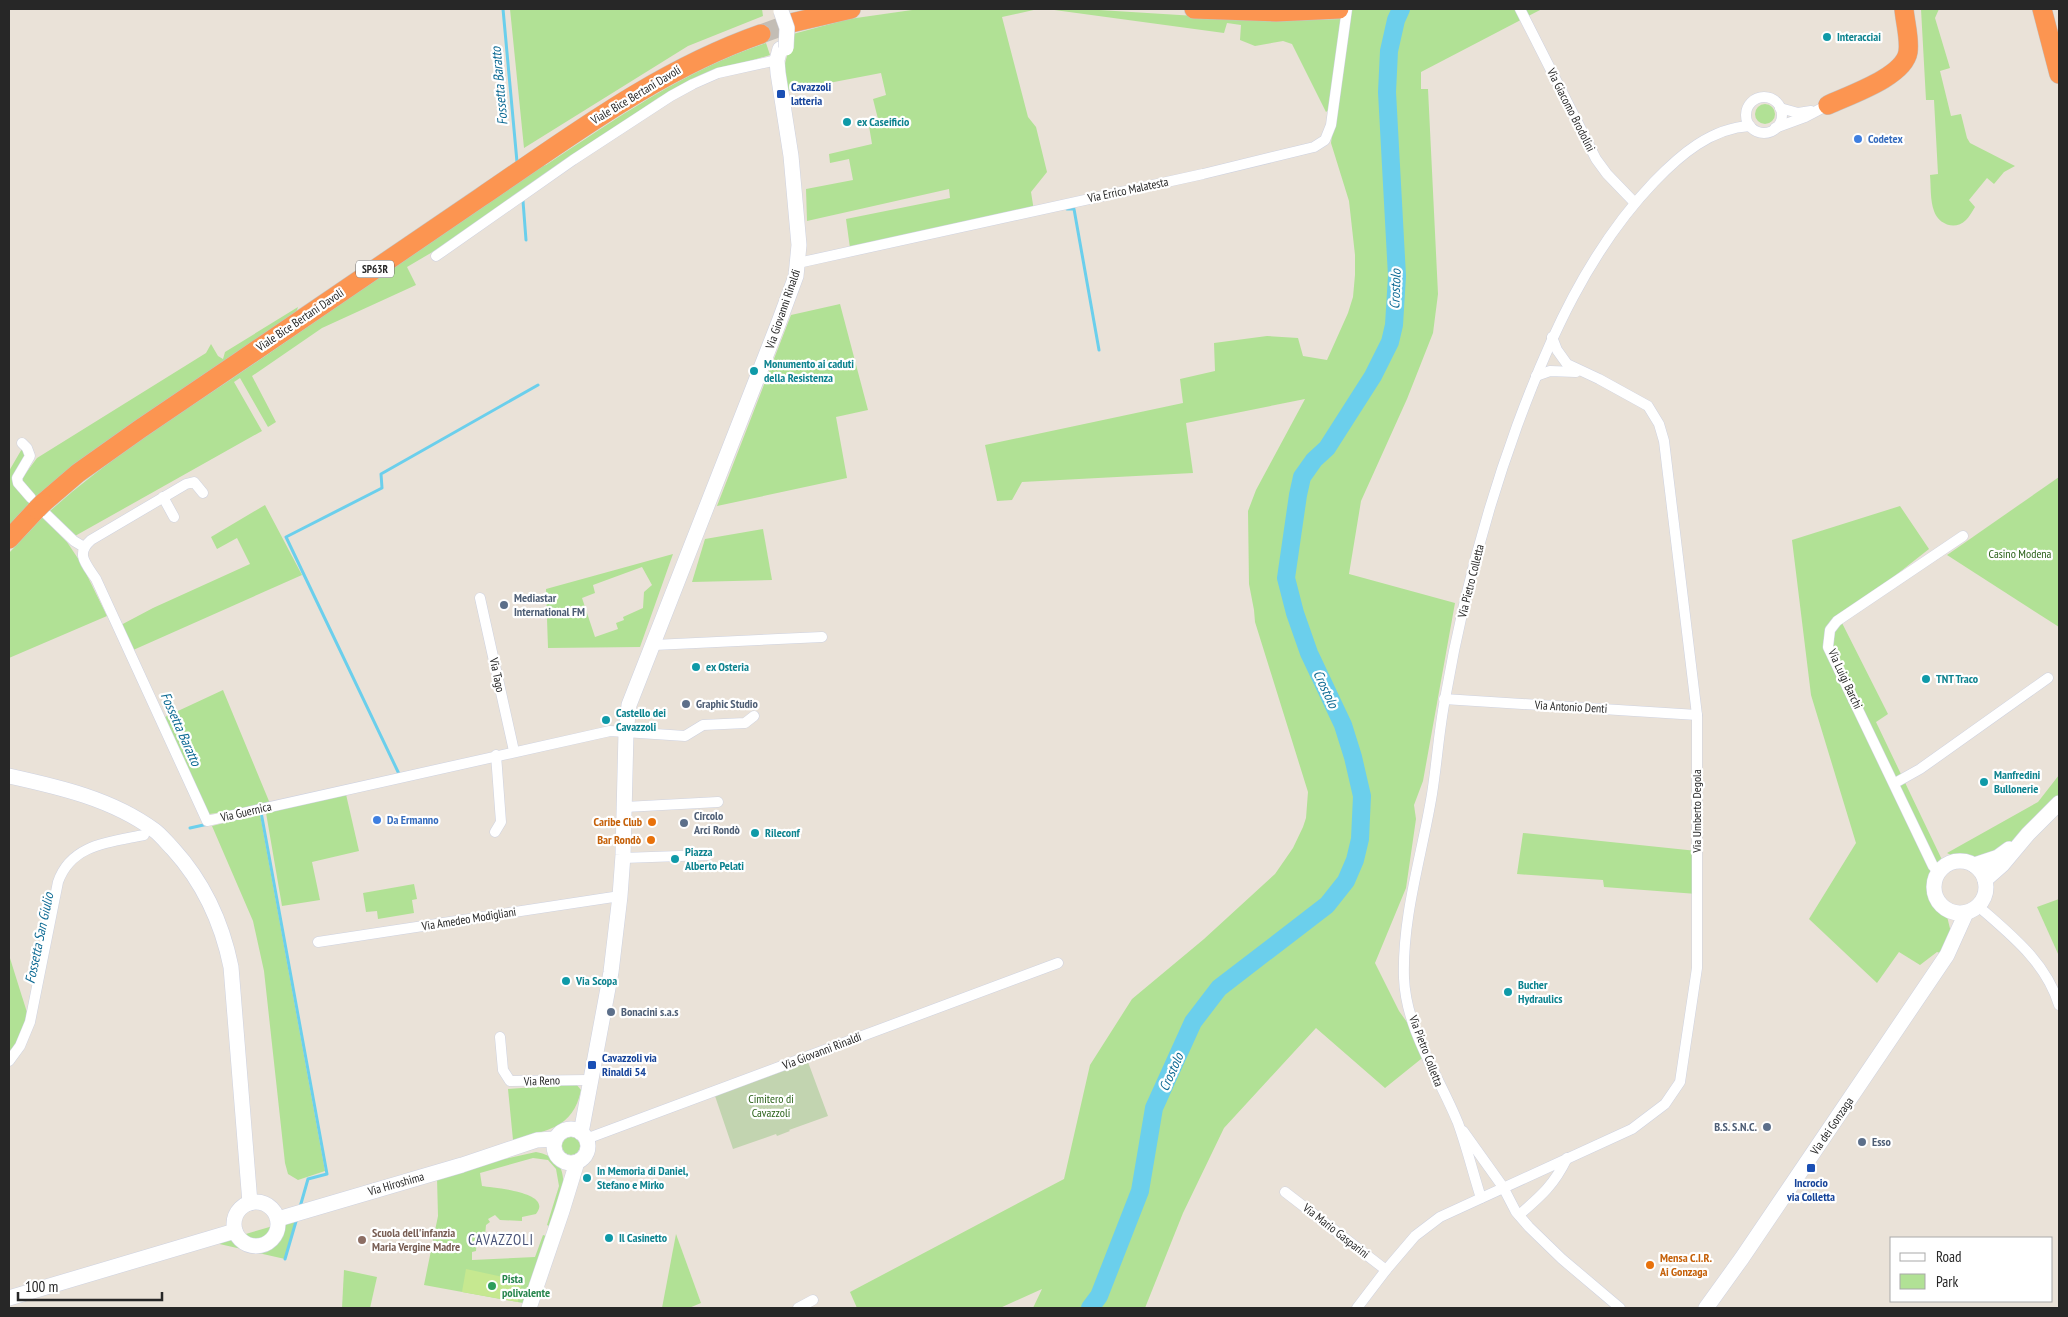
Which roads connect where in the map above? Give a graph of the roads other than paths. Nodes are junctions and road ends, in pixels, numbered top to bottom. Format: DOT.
graph roads {
  1 [pos="851,9"];
  2 [pos="1194,9"];
  3 [pos="1339,9"];
  4 [pos="1347,9"];
  5 [pos="1520,9"];
  6 [pos="1904,9"];
  7 [pos="2042,9"];
  8 [pos="780,13"];
  9 [pos="761,34"];
  10 [pos="781,57"];
  11 [pos="2059,74"];
  12 [pos="1828,104"];
  13 [pos="1780,108"];
  14 [pos="1748,121"];
  15 [pos="1775,128"];
  16 [pos="1634,202"];
  17 [pos="436,256"];
  18 [pos="798,263"];
  19 [pos="1552,337"];
  20 [pos="1585,374"];
  21 [pos="1536,376"];
  22 [pos="22,443"];
  23 [pos="203,493"];
  24 [pos="163,497"];
  25 [pos="39,506"];
  26 [pos="174,517"];
  27 [pos="1964,536"];
  28 [pos="9,539"];
  29 [pos="84,546"];
  30 [pos="480,598"];
  31 [pos="822,637"];
  32 [pos="654,644"];
  33 [pos="2048,678"];
  34 [pos="1444,699"];
  35 [pos="1697,715"];
  36 [pos="754,716"];
  37 [pos="626,733"];
  38 [pos="514,751"];
  39 [pos="496,756"];
  40 [pos="9,776"];
  41 [pos="1895,783"];
  42 [pos="718,802"];
  43 [pos="2059,803"];
  44 [pos="624,807"];
  45 [pos="495,832"];
  46 [pos="2028,834"];
  47 [pos="144,835"];
  48 [pos="708,855"];
  49 [pos="623,858"];
  50 [pos="1974,865"];
  51 [pos="1938,873"];
  52 [pos="1985,880"];
  53 [pos="620,896"];
  54 [pos="1945,908"];
  55 [pos="1972,909"];
  56 [pos="1953,941"];
  57 [pos="318,942"];
  58 [pos="1058,963"];
  59 [pos="2059,1005"];
  60 [pos="500,1037"];
  61 [pos="9,1061"];
  62 [pos="590,1080"];
  63 [pos="1457,1122"];
  64 [pos="579,1134"];
  65 [pos="555,1139"];
  66 [pos="514,1149"];
  67 [pos="1567,1158"];
  68 [pos="566,1160"];
  69 [pos="1503,1187"];
  70 [pos="1286,1192"];
  71 [pos="1481,1198"];
  72 [pos="250,1203"];
  73 [pos="1520,1216"];
  74 [pos="278,1219"];
  75 [pos="235,1231"];
  76 [pos="1386,1270"];
  77 [pos="12,1296"];
  78 [pos="814,1300"];
  79 [pos="529,1308"];
  80 [pos="798,1308"];
  81 [pos="1357,1308"];
  82 [pos="1620,1308"];
  83 [pos="1706,1308"];
  1 -- 8 [label="highway"];
  2 -- 3 [label="highway"];
  4 -- 18 [label="street, Via Errico Malatesta"];
  5 -- 16 [label="street, Via Giacomo Brodolini"];
  6 -- 12 [label="highway"];
  7 -- 11 [label="highway"];
  8 -- 10 [label="street, Via Giovanni Rinaldi"];
  9 -- 25 [label="highway, Viale Bice Bertani Davoli / SP63R"];
  10 -- 17 [label="street"];
  10 -- 18 [label="street, Via Giovanni Rinaldi"];
  12 -- 13 [label="street"];
  12 -- 15 [label="street"];
  13 -- 14 [label="street"];
  13 -- 15 [label="street"];
  14 -- 15 [label="street"];
  14 -- 16 [label="street, Via Pietro Colletta"];
  16 -- 19 [label="street, Via Pietro Colletta"];
  18 -- 32 [label="street, Via Giovanni Rinaldi"];
  19 -- 20 [label="street, Via Umberto Degola"];
  19 -- 21 [label="street, Via Pietro Colletta"];
  20 -- 21 [label="street, Via Umberto Degola"];
  20 -- 35 [label="street, Via Umberto Degola"];
  21 -- 34 [label="street, Via Pietro Colletta"];
  22 -- 25 [label="street"];
  23 -- 24 [label="street"];
  24 -- 26 [label="street"];
  24 -- 29 [label="street"];
  25 -- 28 [label="highway, Viale Bice Bertani Davoli / SP63R"];
  25 -- 29 [label="street"];
  27 -- 41 [label="street, Via Luigi Barchi"];
  29 -- 39 [label="street, Via Guernica"];
  30 -- 38 [label="street, Via Tago"];
  31 -- 32 [label="street"];
  32 -- 37 [label="street, Via Giovanni Rinaldi"];
  33 -- 41 [label="street"];
  34 -- 35 [label="street, Via Antonio Denti"];
  34 -- 63 [label="street, Via Pietro Colletta"];
  35 -- 67 [label="street, Via Umberto Degola"];
  36 -- 37 [label="street, Via Guernica"];
  37 -- 38 [label="street, Via Guernica"];
  37 -- 44 [label="street, Via Giovanni Rinaldi"];
  38 -- 39 [label="street, Via Guernica"];
  39 -- 45 [label="street"];
  40 -- 72 [label="street"];
  41 -- 51 [label="street, Via Luigi Barchi"];
  42 -- 44 [label="street"];
  43 -- 46 [label="street"];
  44 -- 49 [label="street, Via Giovanni Rinaldi"];
  46 -- 50 [label="street"];
  46 -- 52 [label="street"];
  47 -- 61 [label="street"];
  48 -- 49 [label="street"];
  49 -- 53 [label="street, Via Giovanni Rinaldi"];
  50 -- 51 [label="street"];
  50 -- 52 [label="street"];
  51 -- 54 [label="street"];
  52 -- 55 [label="street, Via dei Gonzaga"];
  53 -- 57 [label="street, Via Amedeo Modigliani"];
  53 -- 62 [label="street, Via Giovanni Rinaldi"];
  54 -- 55 [label="street"];
  54 -- 56 [label="street"];
  55 -- 56 [label="street, Via dei Gonzaga"];
  55 -- 59 [label="street"];
  56 -- 83 [label="street, Via dei Gonzaga"];
  58 -- 64 [label="street, Via Giovanni Rinaldi"];
  60 -- 62 [label="street, Via Reno"];
  62 -- 64 [label="street, Via Giovanni Rinaldi"];
  63 -- 69 [label="street, Via Pietro Colletta"];
  63 -- 71 [label="street, Via Pietro Colletta"];
  64 -- 65 [label="street, Via Giovanni Rinaldi"];
  64 -- 68 [label="street, Via Giovanni Rinaldi"];
  65 -- 66 [label="street, Via Hiroshima"];
  65 -- 68 [label="street"];
  66 -- 68 [label="street, Via Hiroshima"];
  66 -- 74 [label="street, Via Hiroshima"];
  67 -- 69 [label="street, Via Umberto Degola"];
  67 -- 73 [label="street"];
  68 -- 79 [label="street"];
  69 -- 71 [label="street"];
  69 -- 73 [label="street, Via Pietro Colletta"];
  70 -- 76 [label="street, Via Mario Gasparini"];
  71 -- 76 [label="street"];
  72 -- 74 [label="street"];
  72 -- 75 [label="street"];
  73 -- 82 [label="street, Via Pietro Colletta"];
  74 -- 75 [label="street"];
  75 -- 77 [label="street"];
  76 -- 81 [label="street"];
  78 -- 80 [label="street"];
}
